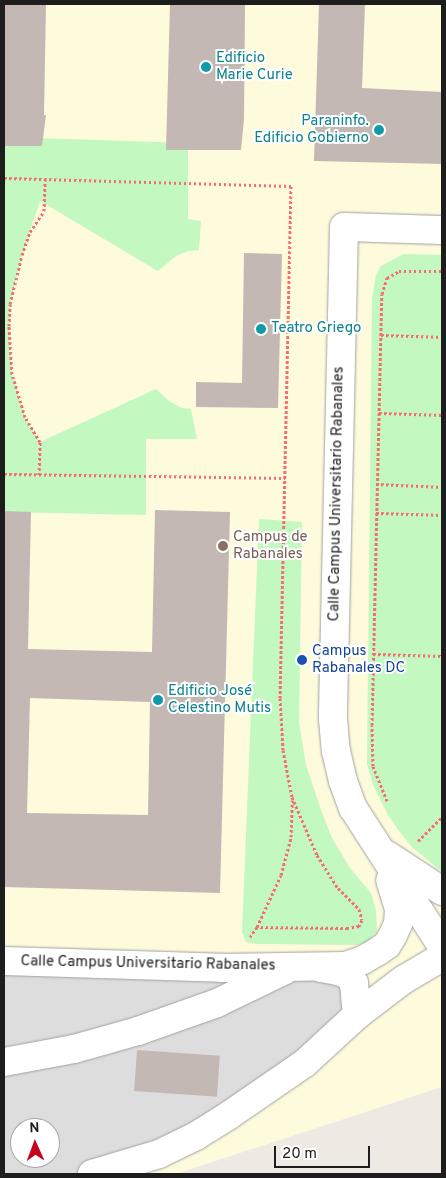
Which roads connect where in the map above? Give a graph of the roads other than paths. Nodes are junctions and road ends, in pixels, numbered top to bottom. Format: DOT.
graph roads {
  1 [pos="442,230"];
  2 [pos="378,849"];
  3 [pos="442,891"];
  4 [pos="442,946"];
  5 [pos="442,957"];
  6 [pos="4,961"];
  7 [pos="303,967"];
  8 [pos="356,1015"];
  9 [pos="4,1062"];
  10 [pos="92,1174"];
  1 -- 2 [label="street, Calle Campus Universitario Rabanales"];
  2 -- 3 [label="street, Calle Campus Universitario Rabanales"];
  2 -- 4 [label="street, Calle Campus Universitario Rabanales"];
  2 -- 7 [label="street, Calle Campus Universitario Rabanales"];
  5 -- 8 [label="street"];
  6 -- 7 [label="street, Calle Campus Universitario Rabanales"];
  7 -- 8 [label="street, Calle Campus Universitario Rabanales"];
  7 -- 9 [label="street, Calle Campus Universitario Rabanales"];
  8 -- 10 [label="street"];
}
